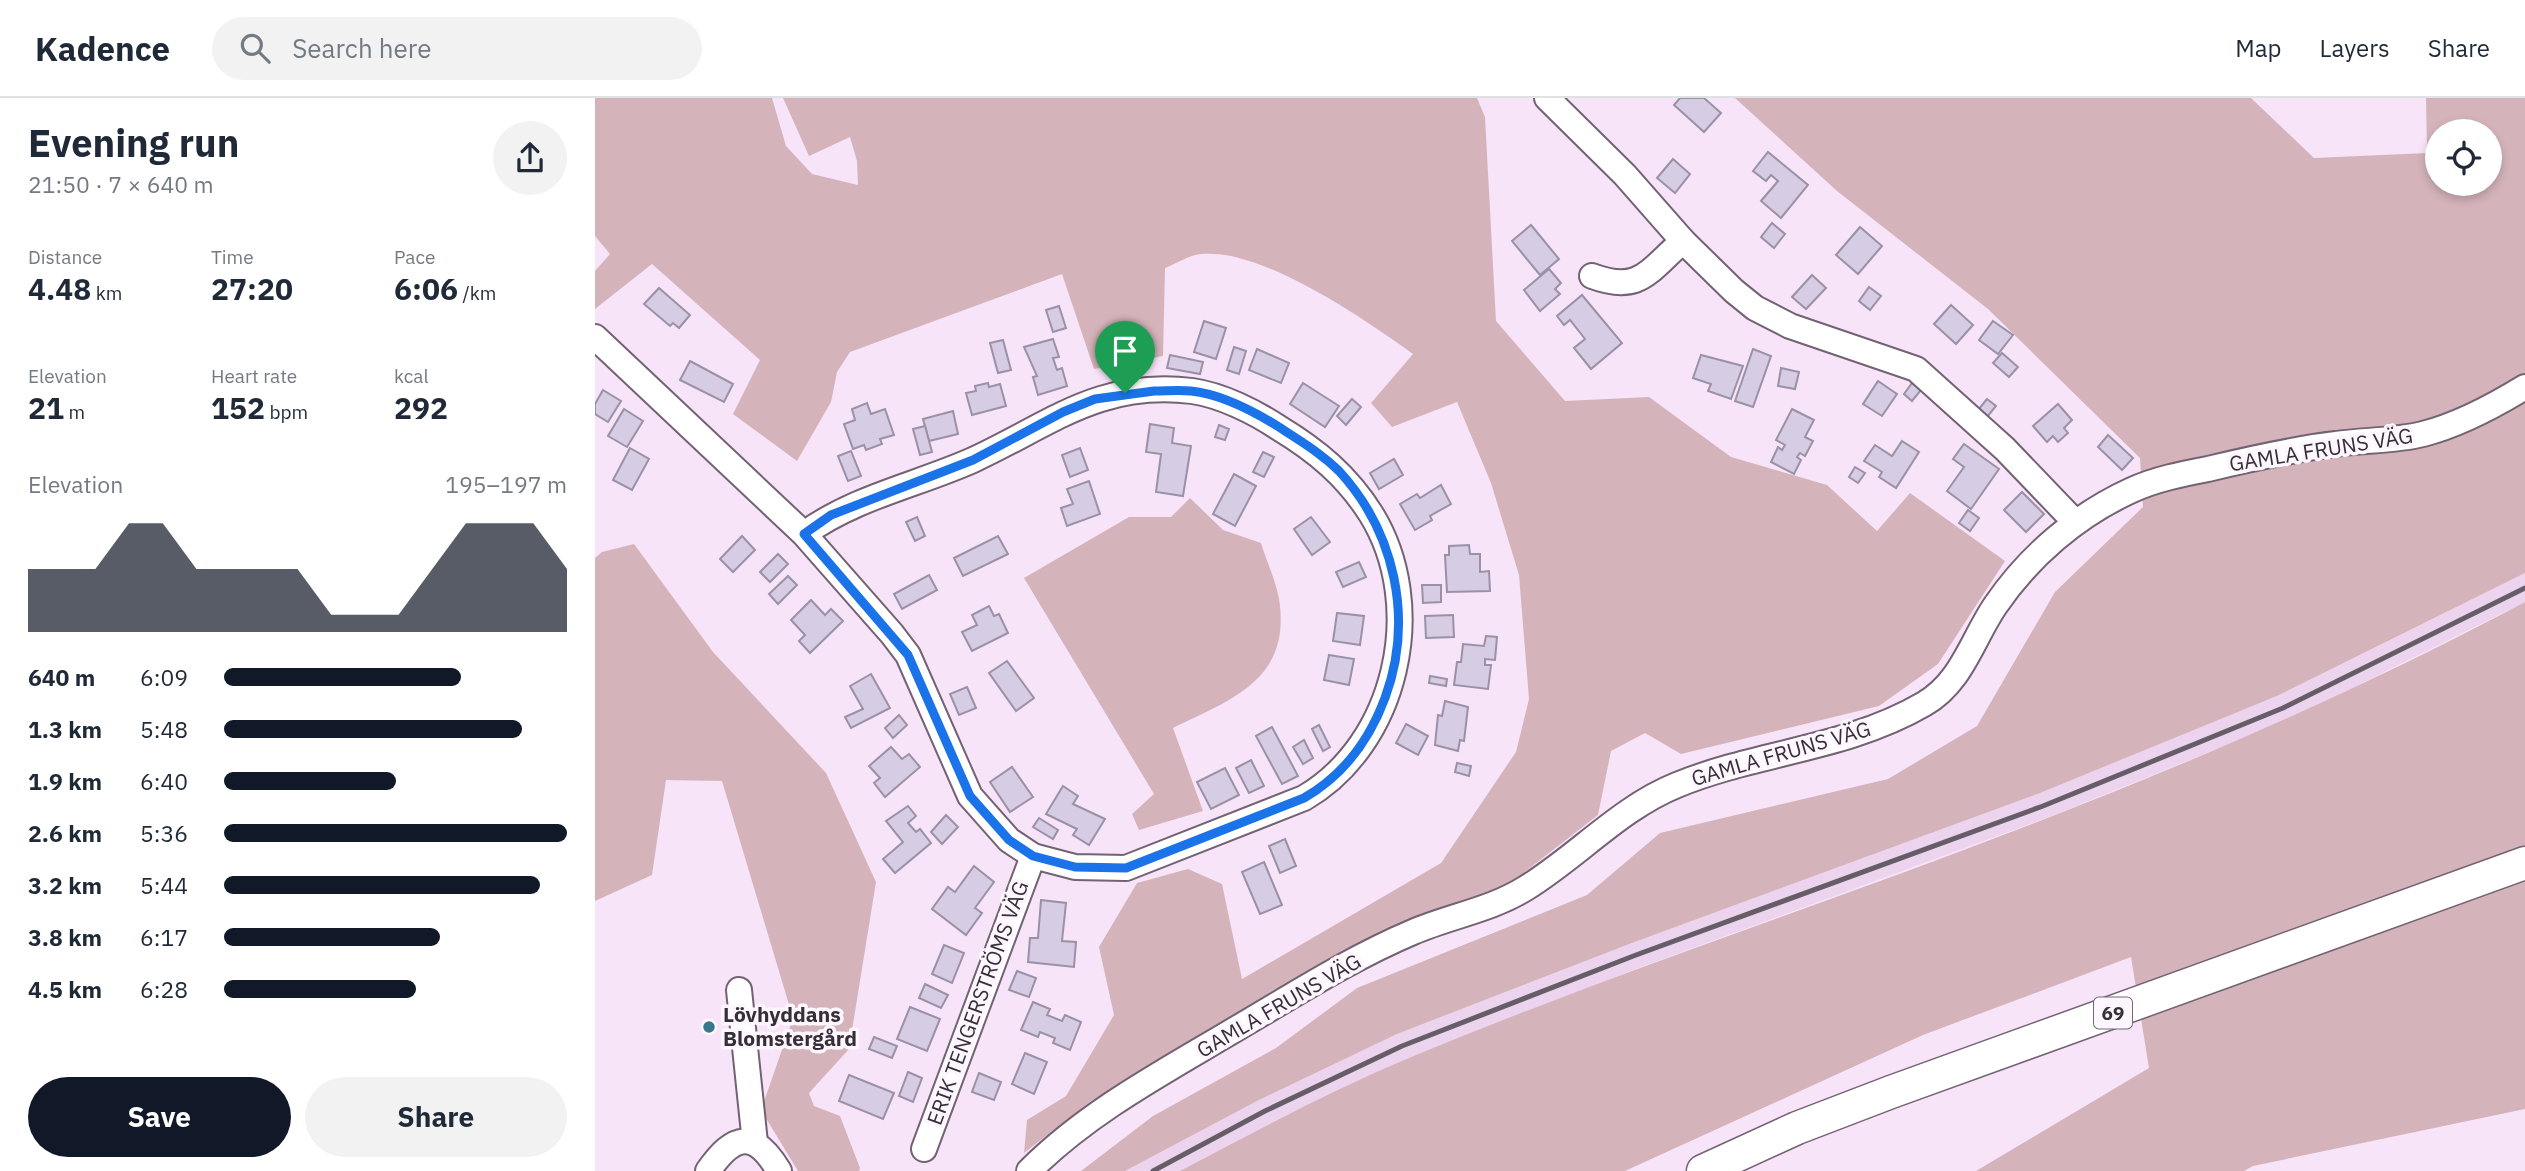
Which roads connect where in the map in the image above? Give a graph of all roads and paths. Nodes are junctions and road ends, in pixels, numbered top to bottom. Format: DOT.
graph roads {
  1 [pos="1546,98"];
  2 [pos="1683,242"];
  3 [pos="1592,276"];
  4 [pos="595,337"];
  5 [pos="2525,387"];
  6 [pos="2074,521"];
  7 [pos="804,534"];
  8 [pos="1033,856"];
  9 [pos="2525,863"];
  10 [pos="739,990"];
  11 [pos="755,1143"];
  12 [pos="924,1149"];
  13 [pos="708,1171"];
  14 [pos="779,1171"];
  15 [pos="1029,1171"];
  16 [pos="1703,1171"];
  1 -- 2 [label="street"];
  2 -- 3 [label="street"];
  2 -- 6 [label="street"];
  4 -- 7 [label="street, ERIK TENGERSTRÖMS VÄG"];
  5 -- 6 [label="street, GAMLA FRUNS VÄG"];
  6 -- 15 [label="street, GAMLA FRUNS VÄG"];
  7 -- 8 [label="street, ERIK TENGERSTRÖMS VÄG"];
  7 -- 8 [label="street, ERIK TENGERSTRÖMS VÄG"];
  8 -- 12 [label="street, ERIK TENGERSTRÖMS VÄG"];
  9 -- 16 [label="main road, 69"];
  10 -- 11 [label="street"];
  11 -- 13 [label="street"];
  11 -- 14 [label="street"];
}
